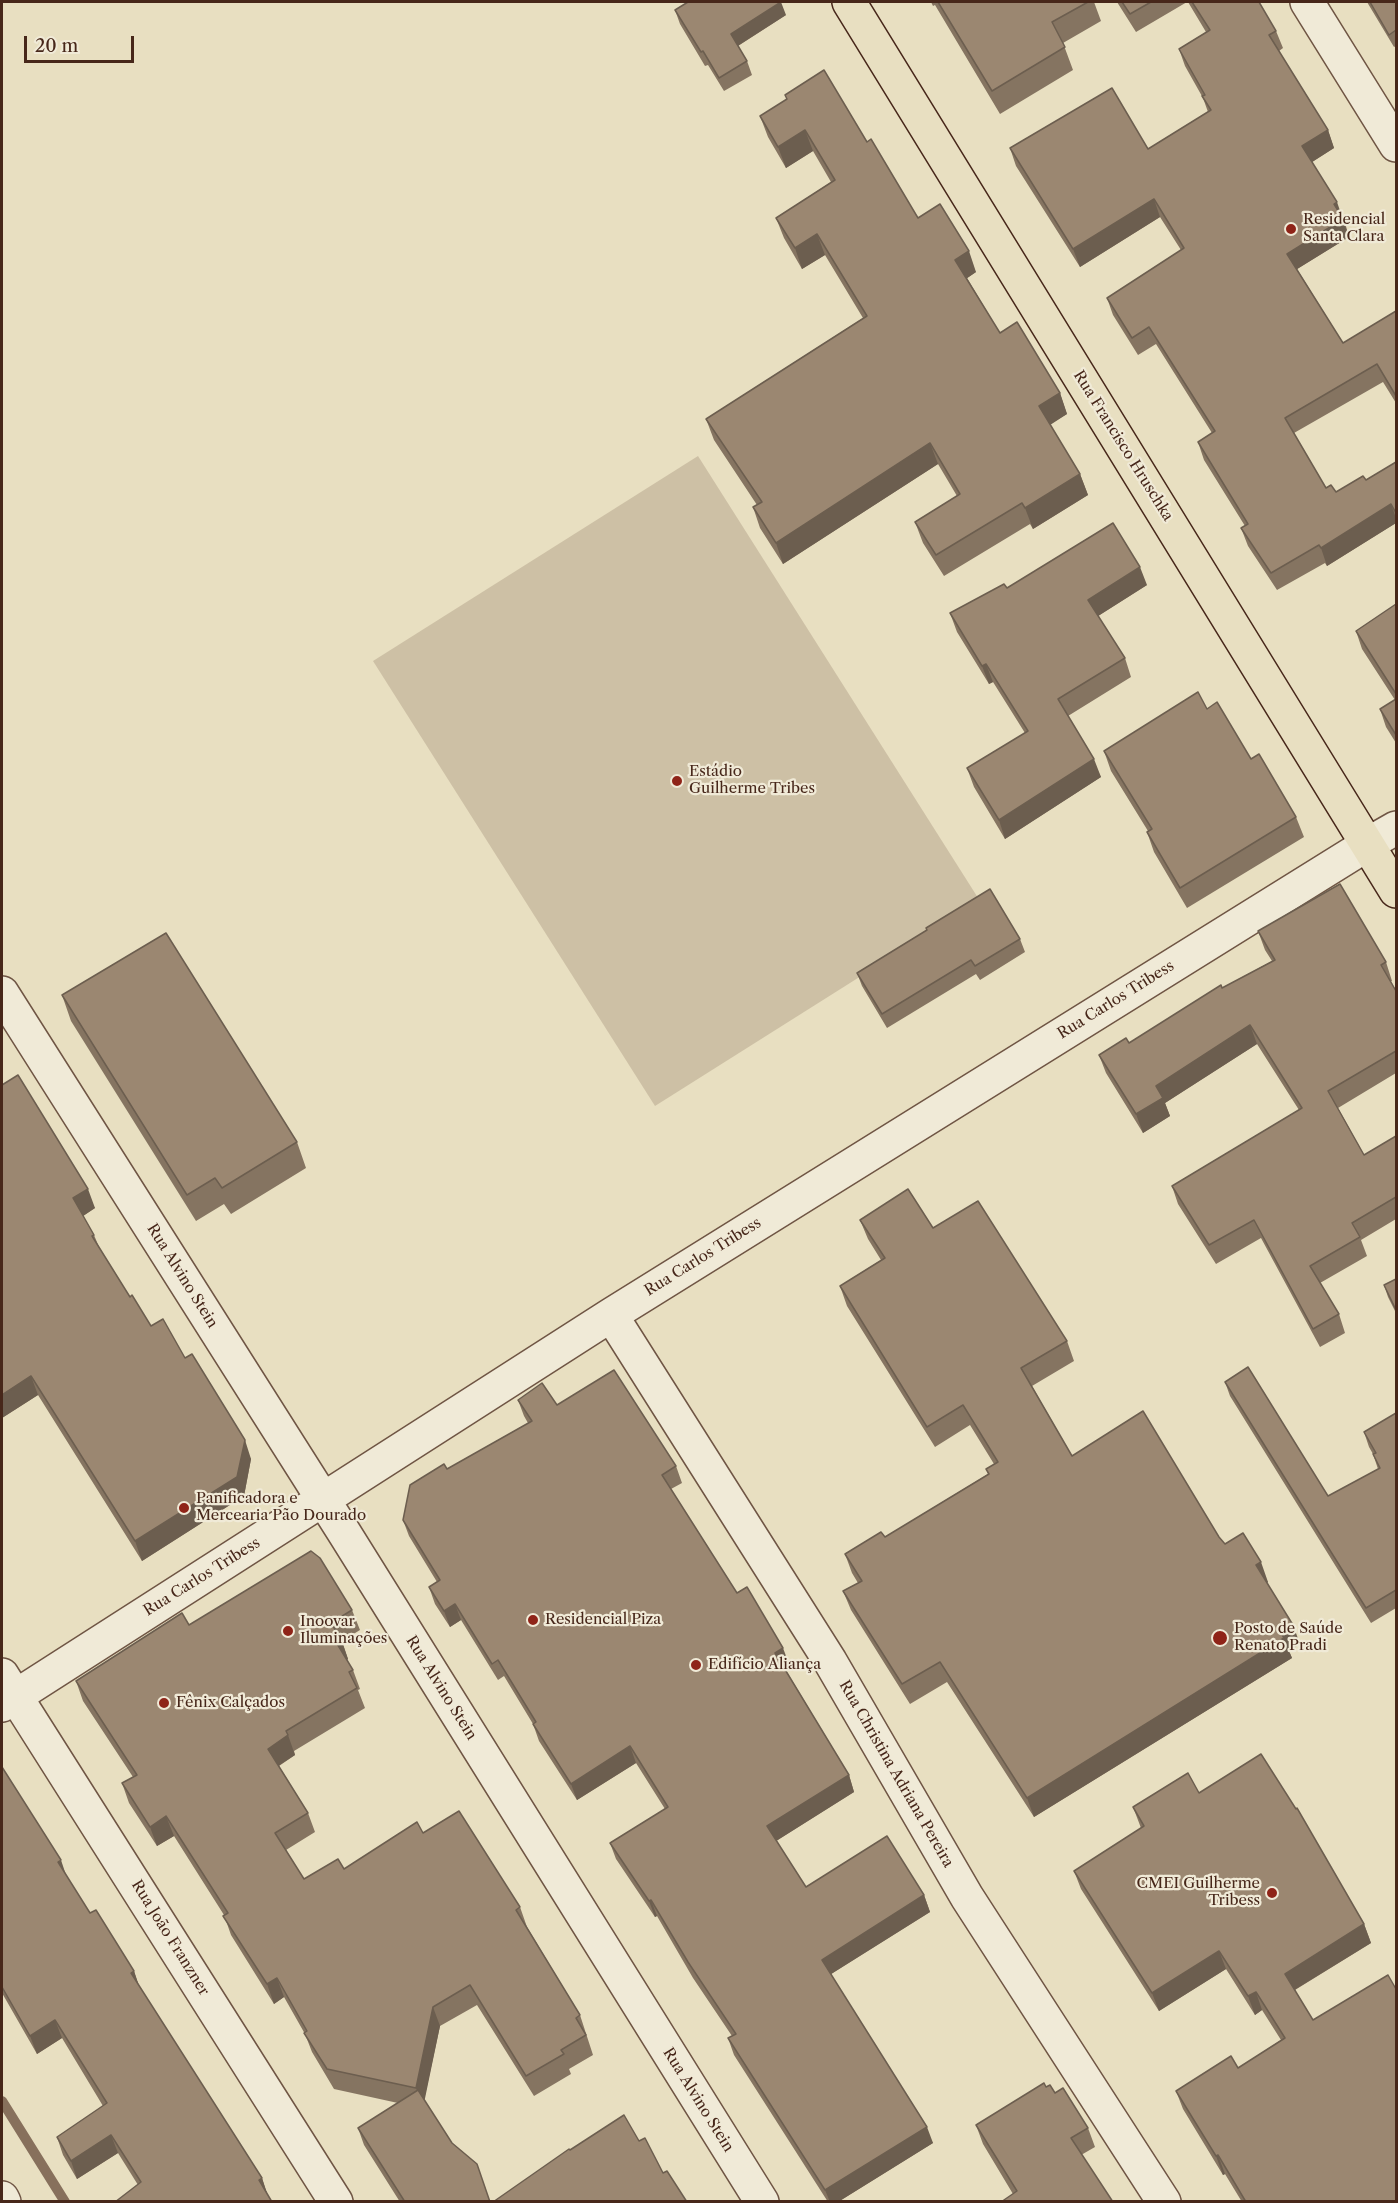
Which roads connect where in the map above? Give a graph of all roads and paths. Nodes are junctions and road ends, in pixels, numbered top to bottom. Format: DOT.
graph roads {
  1 [pos="849,2"];
  2 [pos="1307,2"];
  3 [pos="1396,145"];
  4 [pos="1396,828"];
  5 [pos="1368,844"];
  6 [pos="1396,891"];
  7 [pos="2,993"];
  8 [pos="611,1315"];
  9 [pos="324,1500"];
  10 [pos="6,1692"];
  11 [pos="336,2202"];
  12 [pos="762,2202"];
  13 [pos="1164,2202"];
  1 -- 5 [label="main road, Rua Francisco Hruschka"];
  2 -- 3 [label="street"];
  4 -- 5 [label="street, Rua Carlos Tribess"];
  5 -- 6 [label="main road, Rua Francisco Hruschka"];
  5 -- 8 [label="street, Rua Carlos Tribess"];
  7 -- 9 [label="street, Rua Alvino Stein"];
  8 -- 9 [label="street, Rua Carlos Tribess"];
  8 -- 13 [label="street, Rua Christina Adriana Pereira"];
  9 -- 10 [label="street, Rua Carlos Tribess"];
  9 -- 12 [label="street, Rua Alvino Stein"];
  10 -- 11 [label="street, Rua João Franzner"];
}
